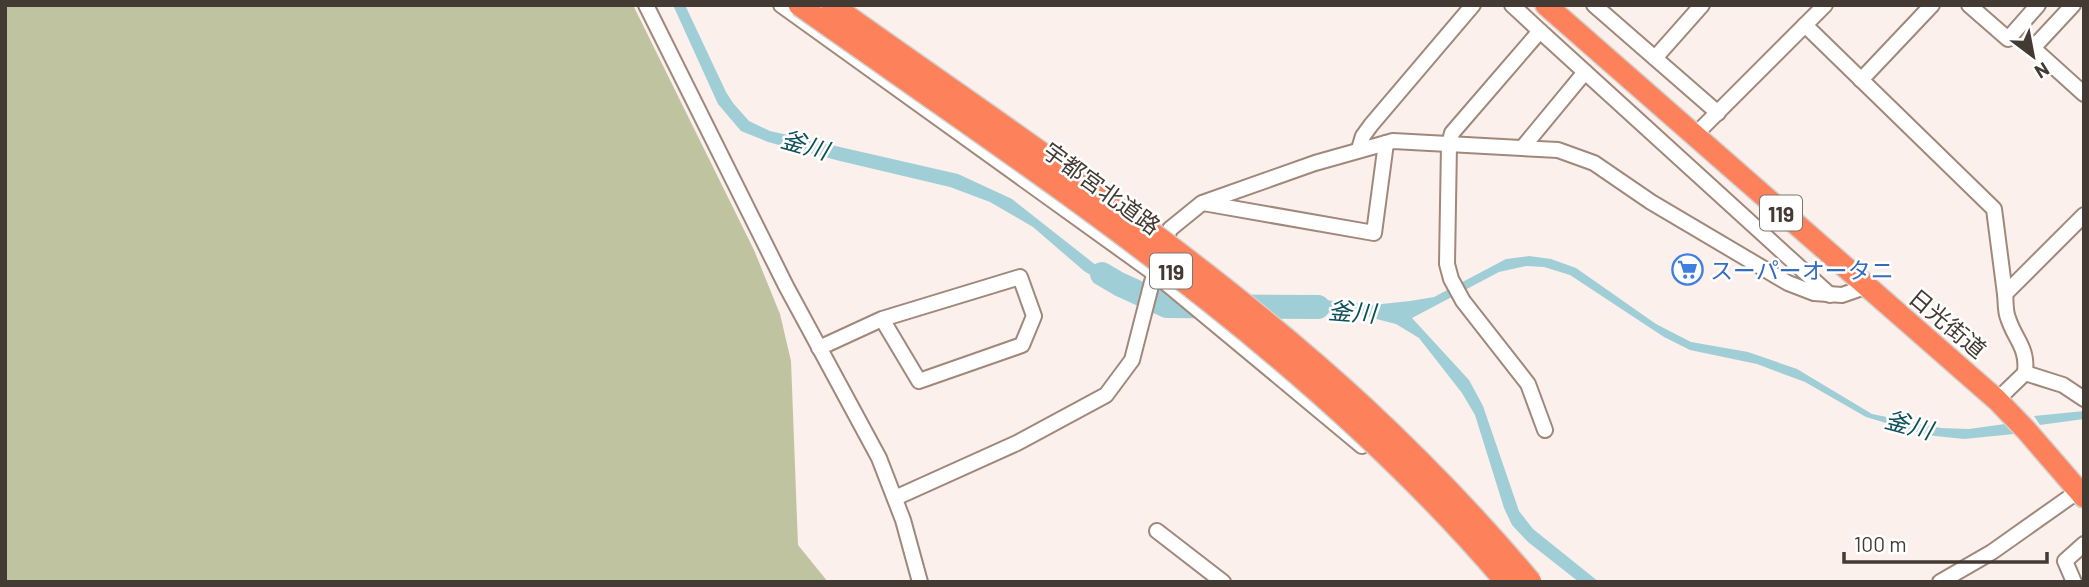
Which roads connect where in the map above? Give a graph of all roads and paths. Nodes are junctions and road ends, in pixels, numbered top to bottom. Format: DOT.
graph roads {
  1 [pos="646,5"];
  2 [pos="781,5"];
  3 [pos="799,5"];
  4 [pos="832,5"];
  5 [pos="843,5"];
  6 [pos="1473,5"];
  7 [pos="1512,5"];
  8 [pos="1546,5"];
  9 [pos="1594,5"];
  10 [pos="1702,5"];
  11 [pos="1825,5"];
  12 [pos="1932,5"];
  13 [pos="1969,5"];
  14 [pos="2038,5"];
  15 [pos="2073,5"];
  16 [pos="1805,25"];
  17 [pos="1540,31"];
  18 [pos="1654,58"];
  19 [pos="1585,72"];
  20 [pos="1861,80"];
  21 [pos="2084,94"];
  22 [pos="1718,113"];
  23 [pos="1695,136"];
  24 [pos="1385,143"];
  25 [pos="1449,145"];
  26 [pos="1523,147"];
  27 [pos="1359,149"];
  28 [pos="1202,203"];
  29 [pos="2084,215"];
  30 [pos="1167,237"];
  31 [pos="1153,278"];
  32 [pos="1865,287"];
  33 [pos="2005,294"];
  34 [pos="1830,295"];
  35 [pos="882,319"];
  36 [pos="819,348"];
  37 [pos="2025,373"];
  38 [pos="2084,399"];
  39 [pos="1997,400"];
  40 [pos="1545,429"];
  41 [pos="2082,491"];
  42 [pos="895,498"];
  43 [pos="1157,531"];
  44 [pos="2084,544"];
  45 [pos="920,582"];
  46 [pos="1223,582"];
  47 [pos="1495,582"];
  48 [pos="1506,582"];
  49 [pos="1531,582"];
  50 [pos="1543,582"];
  51 [pos="1940,582"];
  52 [pos="2074,582"];
  1 -- 36 [label="street"];
  2 -- 31 [label="street"];
  3 -- 48 [label="highway, 宇都宮北道路 / 119, bridge"];
  4 -- 49 [label="highway, 宇都宮北道路 / 119, bridge"];
  5 -- 30 [label="street"];
  6 -- 27 [label="street"];
  7 -- 17 [label="street"];
  8 -- 23 [label="highway, 日光街道 / 119"];
  9 -- 18 [label="street"];
  10 -- 18 [label="street"];
  11 -- 16 [label="street"];
  12 -- 20 [label="street"];
  13 -- 14 [label="street"];
  15 -- 21 [label="street"];
  16 -- 20 [label="street"];
  16 -- 22 [label="street"];
  17 -- 19 [label="street"];
  17 -- 25 [label="street"];
  18 -- 22 [label="street"];
  19 -- 26 [label="street"];
  19 -- 34 [label="street"];
  20 -- 33 [label="street"];
  22 -- 23 [label="street"];
  23 -- 32 [label="highway, 日光街道 / 119"];
  24 -- 25 [label="street"];
  24 -- 27 [label="street"];
  24 -- 28 [label="street"];
  25 -- 26 [label="street"];
  25 -- 40 [label="street"];
  26 -- 34 [label="street"];
  27 -- 28 [label="street"];
  28 -- 30 [label="street"];
  29 -- 33 [label="street"];
  30 -- 31 [label="street"];
  30 -- 50 [label="street"];
  31 -- 42 [label="street"];
  31 -- 47 [label="street"];
  32 -- 34 [label="street"];
  32 -- 39 [label="highway, 日光街道 / 119"];
  33 -- 37 [label="street"];
  35 -- 35 [label="street"];
  35 -- 36 [label="street"];
  36 -- 42 [label="street"];
  37 -- 38 [label="street"];
  37 -- 39 [label="street"];
  39 -- 41 [label="highway, 日光街道 / 119"];
  41 -- 51 [label="street"];
  42 -- 45 [label="street"];
  43 -- 46 [label="street"];
  44 -- 52 [label="street"];
}
